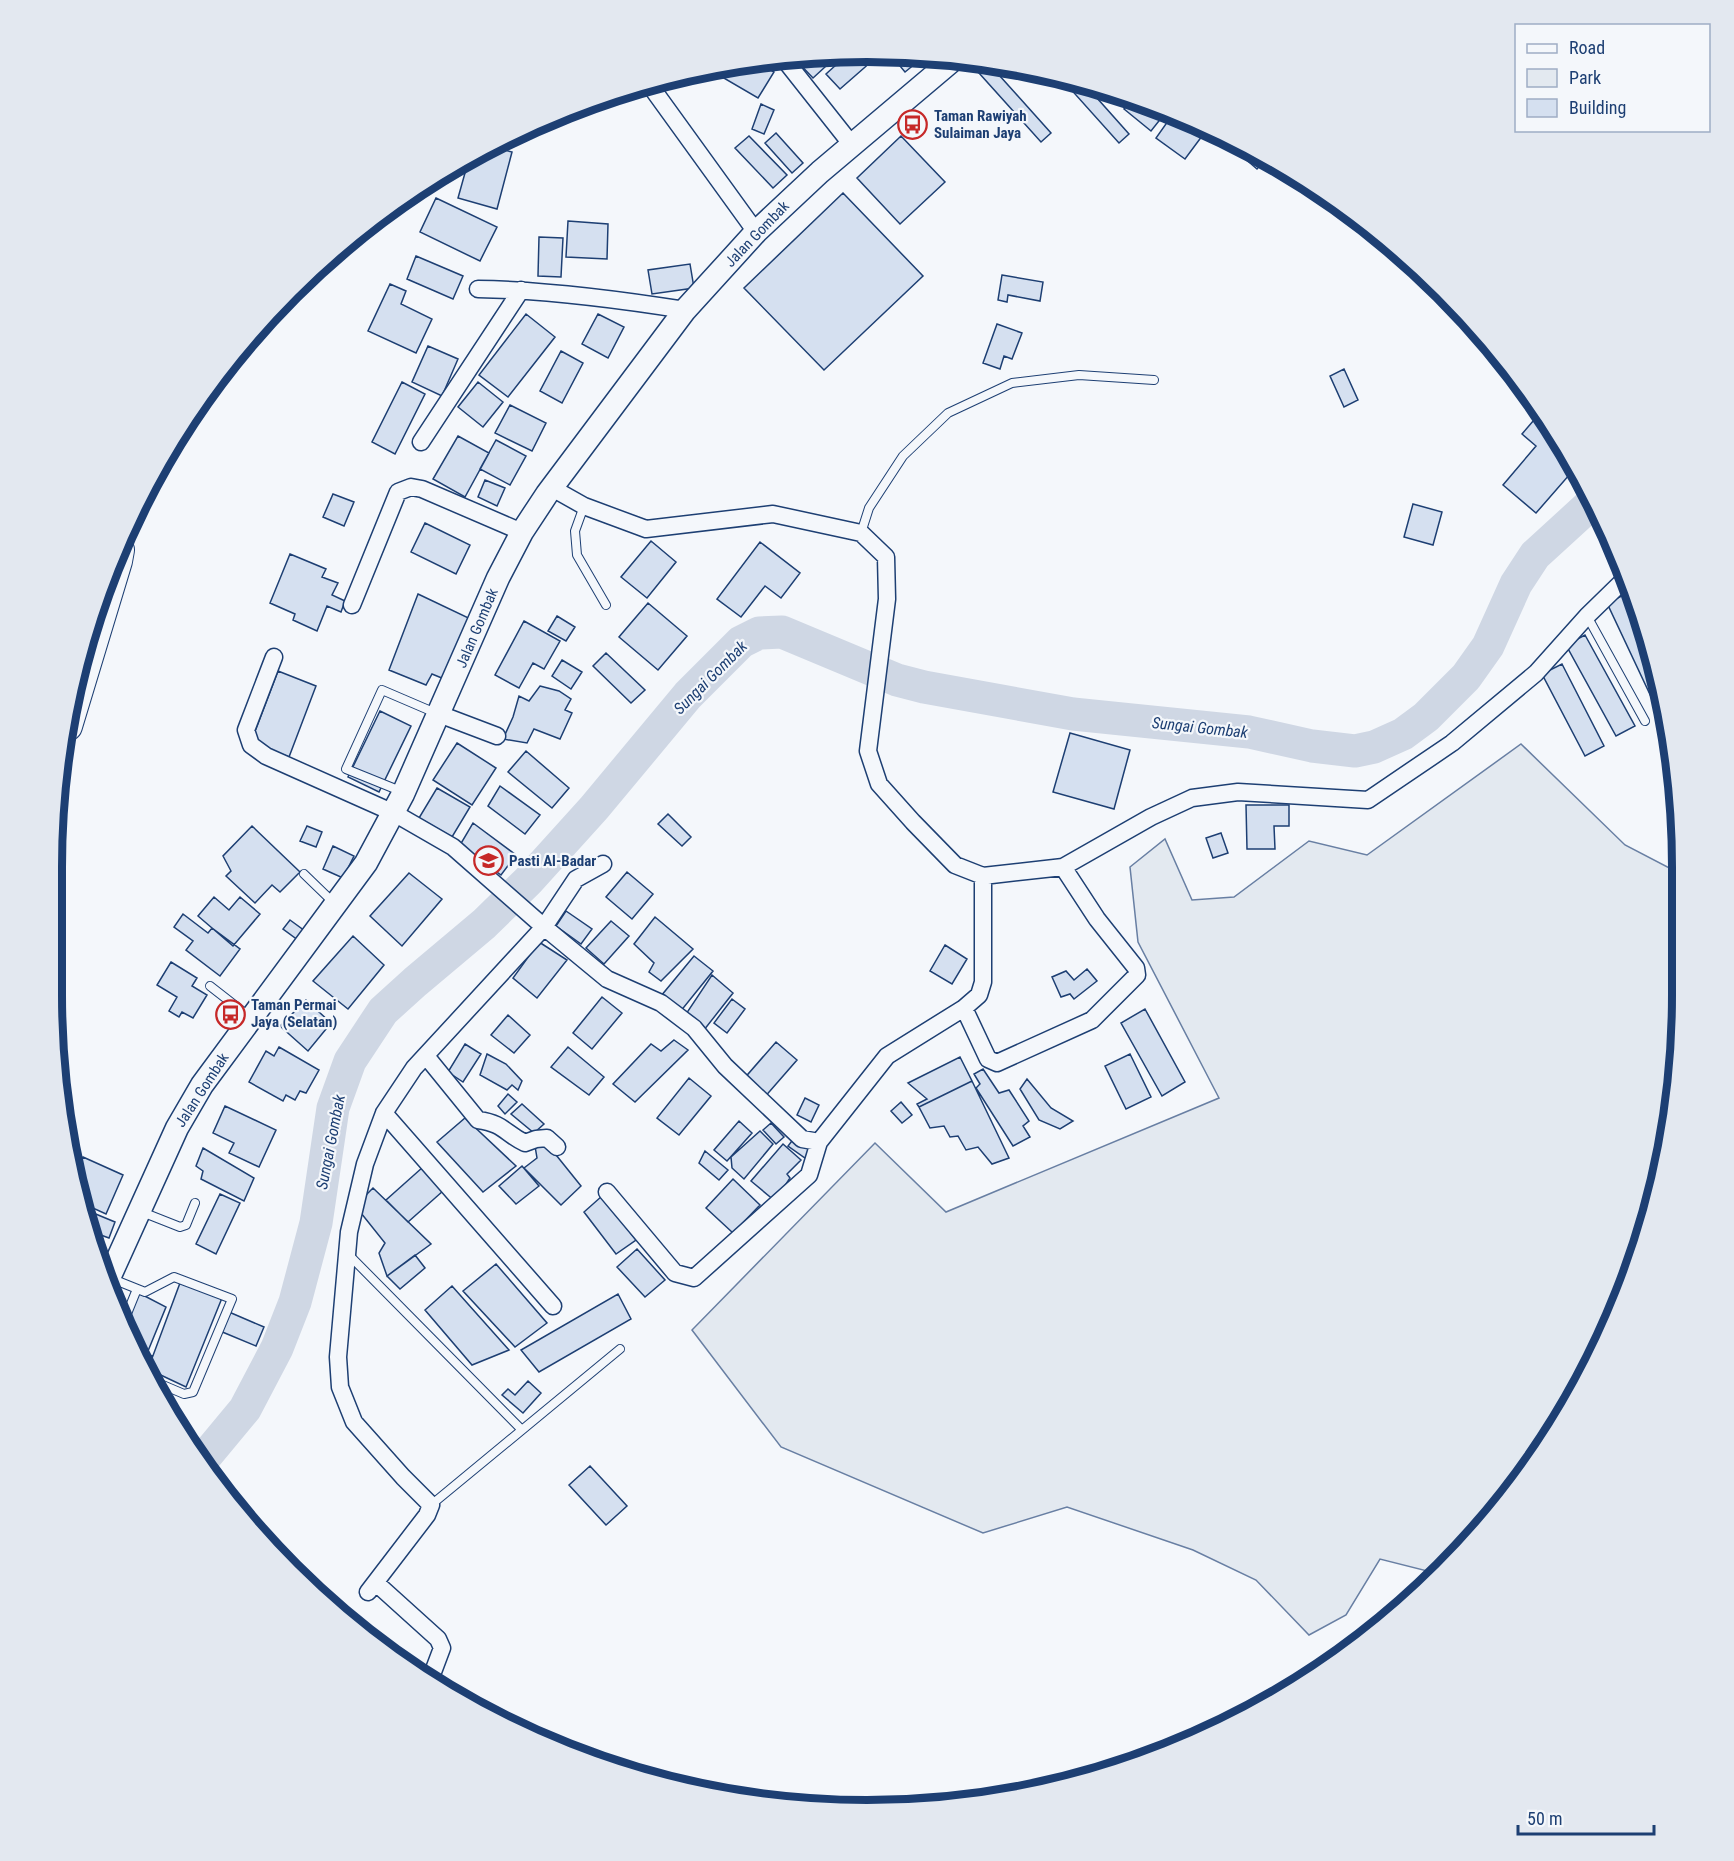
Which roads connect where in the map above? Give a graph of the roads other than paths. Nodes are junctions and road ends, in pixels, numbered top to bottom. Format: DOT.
graph roads {
  1 [pos="789,65"];
  2 [pos="946,66"];
  3 [pos="654,91"];
  4 [pos="852,145"];
  5 [pos="756,232"];
  6 [pos="478,289"];
  7 [pos="520,290"];
  8 [pos="685,310"];
  9 [pos="1154,380"];
  10 [pos="421,442"];
  11 [pos="552,488"];
  12 [pos="584,506"];
  13 [pos="522,532"];
  14 [pos="861,533"];
  15 [pos="1620,583"];
  16 [pos="352,605"];
  17 [pos="606,605"];
  18 [pos="1587,616"];
  19 [pos="274,657"];
  20 [pos="436,714"];
  21 [pos="1645,721"];
  22 [pos="497,736"];
  23 [pos="394,813"];
  24 [pos="603,864"];
  25 [pos="1063,867"];
  26 [pos="304,874"];
  27 [pos="983,876"];
  28 [pos="336,904"];
  29 [pos="544,927"];
  30 [pos="210,986"];
  31 [pos="964,1008"];
  32 [pos="251,1019"];
  33 [pos="426,1056"];
  34 [pos="384,1113"];
  35 [pos="819,1142"];
  36 [pos="557,1147"];
  37 [pos="607,1192"];
  38 [pos="195,1203"];
  39 [pos="139,1211"];
  40 [pos="347,1253"];
  41 [pos="112,1272"];
  42 [pos="115,1280"];
  43 [pos="137,1289"];
  44 [pos="553,1306"];
  45 [pos="128,1312"];
  46 [pos="620,1349"];
  47 [pos="163,1385"];
  48 [pos="522,1430"];
  49 [pos="431,1505"];
  50 [pos="433,1673"];
  1 -- 4 [label="street"];
  2 -- 4 [label="main road, Jalan Gombak"];
  3 -- 5 [label="street"];
  4 -- 5 [label="main road, Jalan Gombak"];
  5 -- 8 [label="main road, Jalan Gombak"];
  6 -- 7 [label="street"];
  7 -- 8 [label="street"];
  7 -- 10 [label="street"];
  8 -- 11 [label="main road, Jalan Gombak"];
  9 -- 14 [label="lane"];
  11 -- 12 [label="street"];
  11 -- 13 [label="main road, Jalan Gombak"];
  12 -- 14 [label="street"];
  12 -- 17 [label="lane"];
  13 -- 16 [label="street"];
  13 -- 20 [label="main road, Jalan Gombak"];
  14 -- 27 [label="street"];
  15 -- 18 [label="street"];
  18 -- 21 [label="lane"];
  18 -- 25 [label="street"];
  19 -- 23 [label="street"];
  20 -- 20 [label="lane"];
  20 -- 22 [label="street"];
  20 -- 23 [label="main road, Jalan Gombak"];
  23 -- 28 [label="main road, Jalan Gombak"];
  23 -- 29 [label="street"];
  24 -- 29 [label="street"];
  25 -- 27 [label="street"];
  25 -- 31 [label="street"];
  26 -- 28 [label="lane"];
  27 -- 31 [label="street"];
  28 -- 32 [label="main road, Jalan Gombak"];
  29 -- 33 [label="street"];
  29 -- 35 [label="street"];
  30 -- 32 [label="lane"];
  31 -- 35 [label="street"];
  32 -- 39 [label="main road, Jalan Gombak"];
  33 -- 34 [label="street"];
  33 -- 36 [label="street"];
  34 -- 40 [label="street"];
  34 -- 44 [label="street"];
  35 -- 37 [label="street"];
  38 -- 39 [label="lane"];
  39 -- 41 [label="main road, Jalan Gombak"];
  40 -- 48 [label="lane"];
  40 -- 49 [label="street"];
  42 -- 43 [label="lane"];
  43 -- 45 [label="lane"];
  43 -- 47 [label="lane"];
  46 -- 48 [label="lane"];
  48 -- 49 [label="lane"];
  49 -- 50 [label="street"];
}
